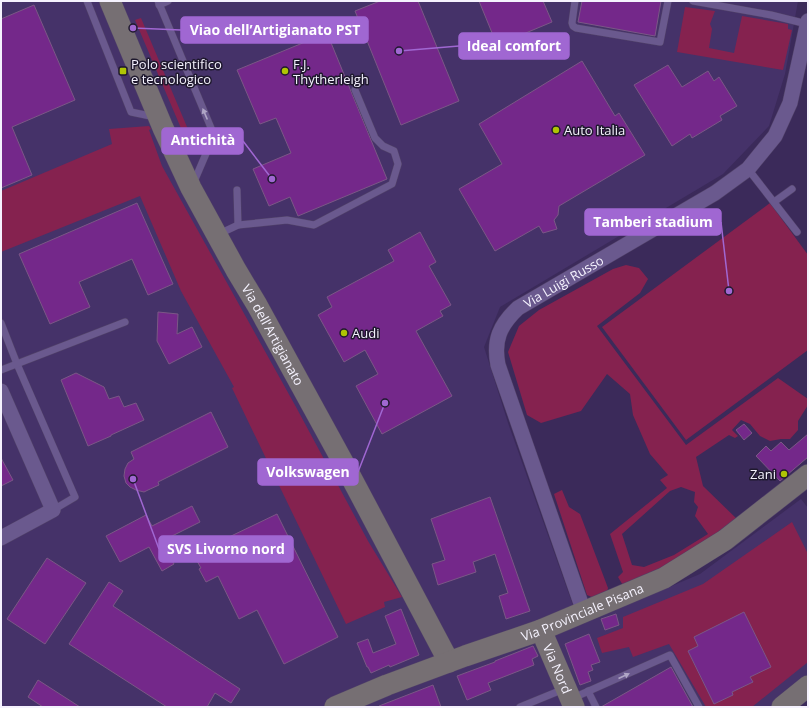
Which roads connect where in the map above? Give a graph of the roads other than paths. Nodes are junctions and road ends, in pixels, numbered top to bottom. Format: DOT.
graph roads {
  1 [pos="87,1"];
  2 [pos="110,1"];
  3 [pos="168,1"];
  4 [pos="575,1"];
  5 [pos="668,1"];
  6 [pos="693,1"];
  7 [pos="159,3"];
  8 [pos="808,22"];
  9 [pos="355,90"];
  10 [pos="159,118"];
  11 [pos="748,169"];
  12 [pos="191,188"];
  13 [pos="792,189"];
  14 [pos="237,190"];
  15 [pos="774,202"];
  16 [pos="238,226"];
  17 [pos="798,232"];
  18 [pos="217,235"];
  19 [pos="125,322"];
  20 [pos="1,323"];
  21 [pos="17,364"];
  22 [pos="1,370"];
  23 [pos="1,391"];
  24 [pos="808,475"];
  25 [pos="53,510"];
  26 [pos="1,538"];
  27 [pos="584,612"];
  28 [pos="541,630"];
  29 [pos="449,662"];
  30 [pos="808,686"];
  31 [pos="576,696"];
  32 [pos="535,704"];
  33 [pos="782,705"];
  34 [pos="335,707"];
  35 [pos="520,707"];
  36 [pos="596,707"];
  37 [pos="699,707"];
  1 -- 10 [label="lane"];
  2 -- 10 [label="street, Via dell'Artigianato"];
  3 -- 7 [label="lane"];
  4 -- 5 [label="lane"];
  6 -- 8 [label="lane"];
  12 -- 7 [label="lane, one-way"];
  8 -- 11 [label="street, Via Luigi Russo"];
  9 -- 16 [label="lane"];
  10 -- 12 [label="street, Via dell'Artigianato"];
  11 -- 15 [label="lane"];
  11 -- 27 [label="street, Via Luigi Russo"];
  12 -- 18 [label="street, Via dell'Artigianato"];
  13 -- 15 [label="lane"];
  14 -- 16 [label="lane"];
  15 -- 17 [label="lane"];
  16 -- 18 [label="lane"];
  18 -- 29 [label="street, Via dell'Artigianato"];
  19 -- 21 [label="lane"];
  20 -- 21 [label="lane"];
  21 -- 22 [label="lane"];
  21 -- 25 [label="lane"];
  23 -- 25 [label="street"];
  24 -- 27 [label="street, Via Provinciale Pisana"];
  25 -- 26 [label="street"];
  27 -- 28 [label="street, Via Provinciale Pisana"];
  28 -- 29 [label="street, Via Provinciale Pisana"];
  28 -- 31 [label="street, Via Nord"];
  29 -- 34 [label="street, Via Provinciale Pisana"];
  30 -- 33 [label="street"];
  31 -- 32 [label="lane"];
  31 -- 36 [label="lane"];
  31 -- 37 [label="lane, one-way"];
  32 -- 35 [label="lane"];
}
